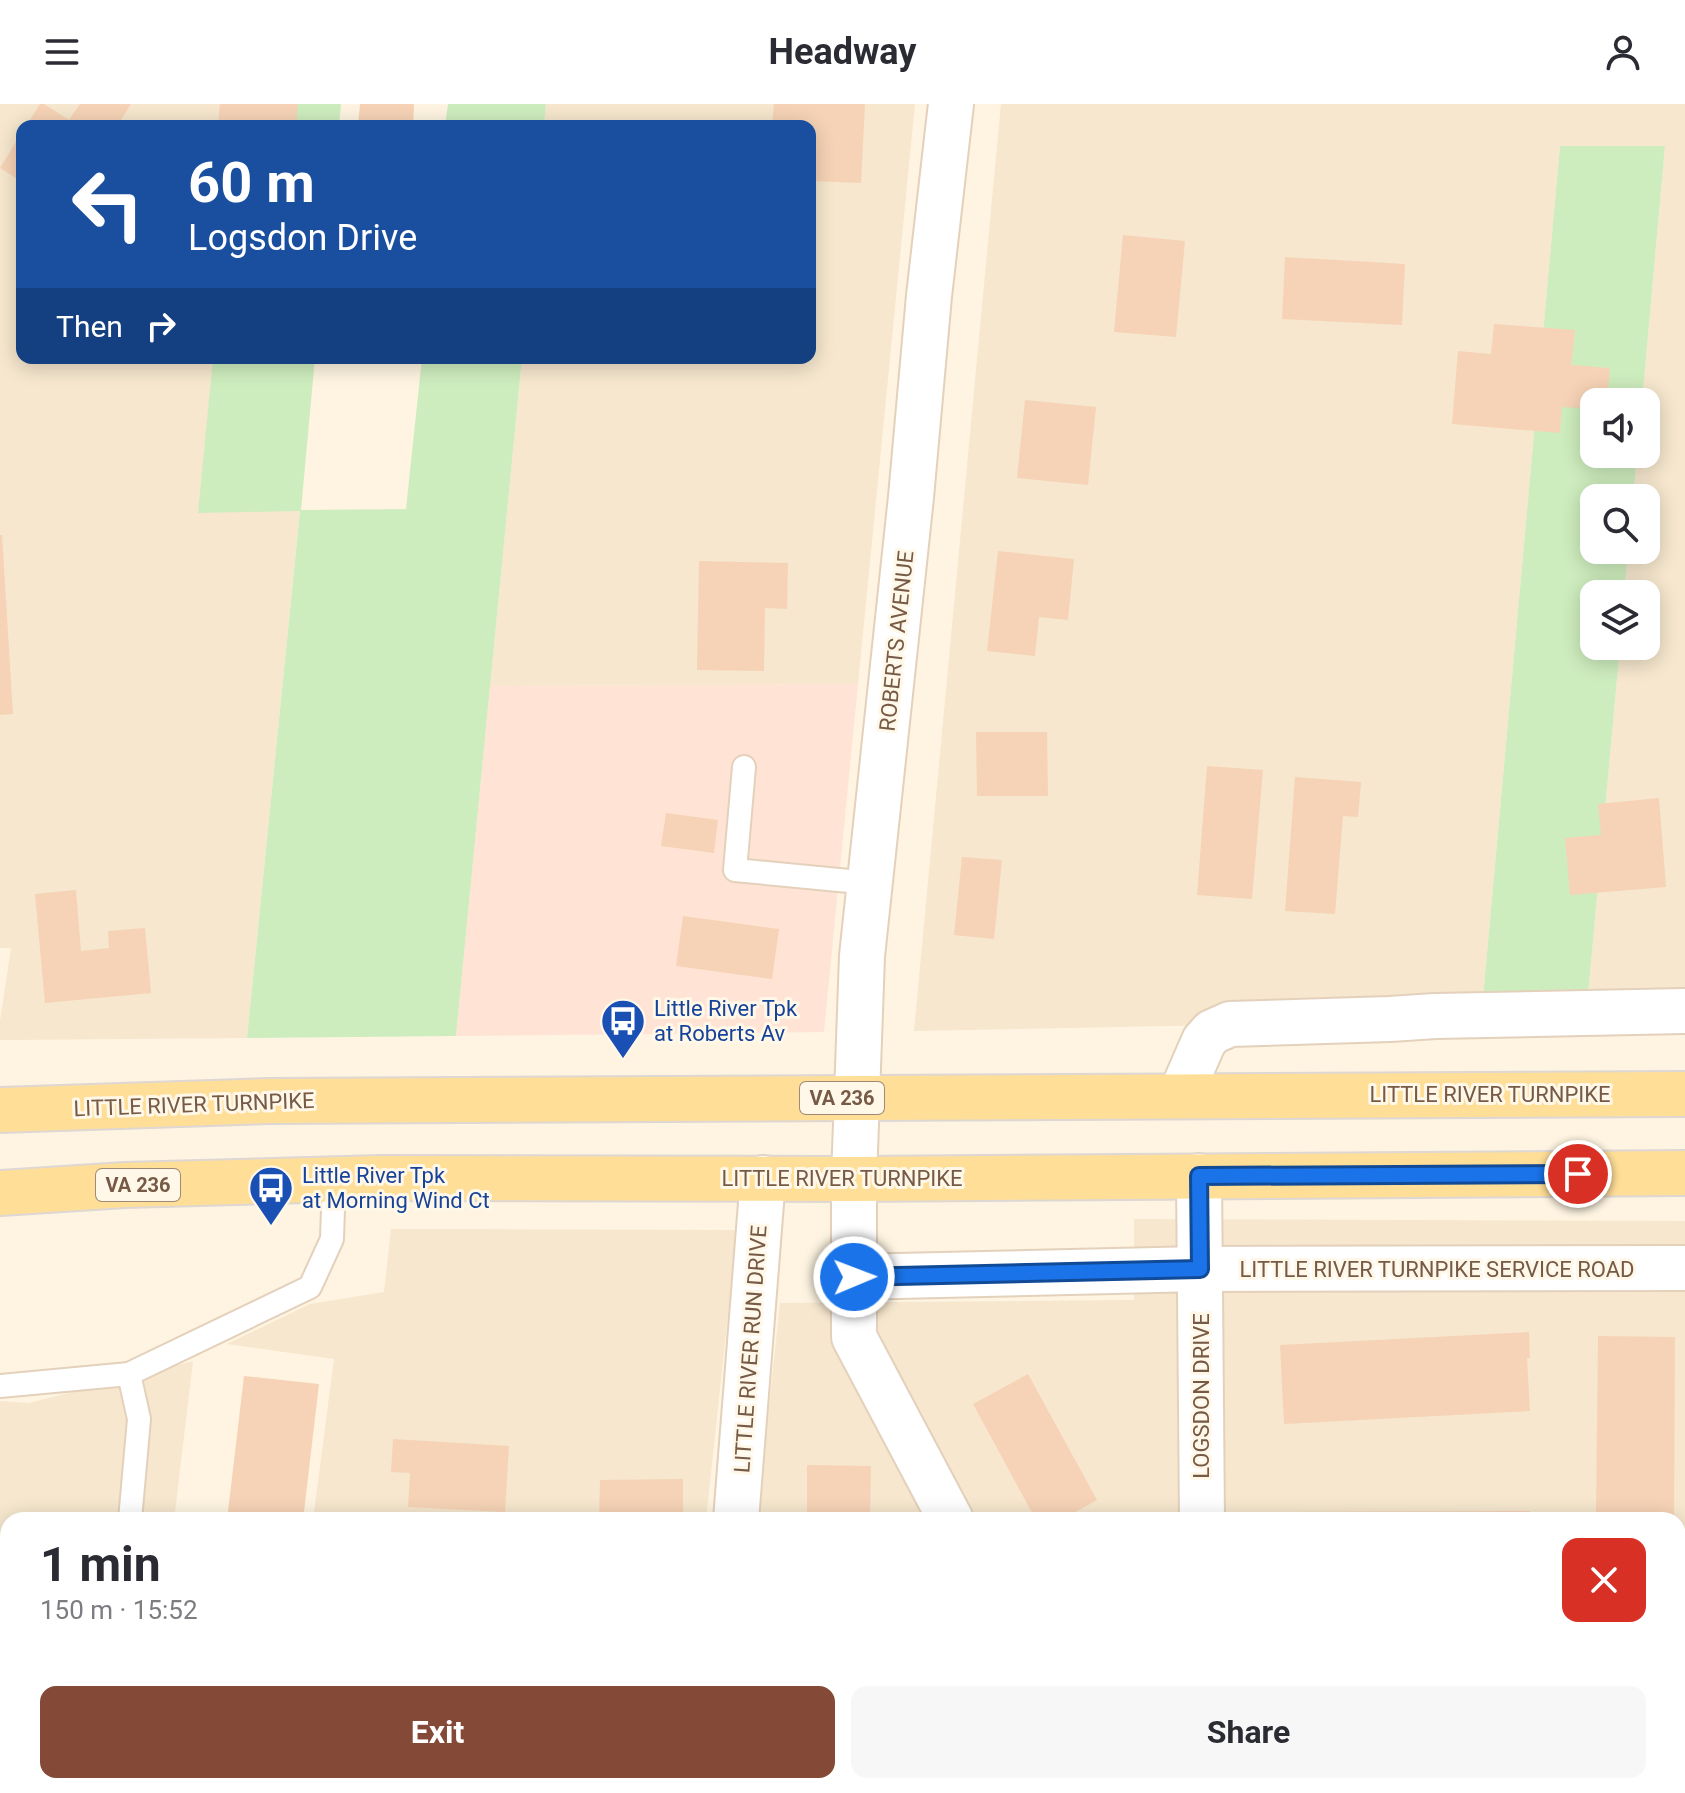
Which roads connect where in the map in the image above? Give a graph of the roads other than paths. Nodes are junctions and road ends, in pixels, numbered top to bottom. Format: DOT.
graph roads {
  1 [pos="951,104"];
  2 [pos="744,767"];
  3 [pos="870,883"];
  4 [pos="1685,1011"];
  5 [pos="1685,1094"];
  6 [pos="1180,1096"];
  7 [pos="857,1098"];
  8 [pos="0,1110"];
  9 [pos="1685,1173"];
  10 [pos="1199,1176"];
  11 [pos="334,1178"];
  12 [pos="763,1178"];
  13 [pos="854,1179"];
  14 [pos="0,1193"];
  15 [pos="1685,1268"];
  16 [pos="1200,1269"];
  17 [pos="854,1277"];
  18 [pos="129,1374"];
  19 [pos="0,1386"];
  20 [pos="131,1512"];
  21 [pos="737,1512"];
  22 [pos="947,1512"];
  23 [pos="1202,1512"];
  1 -- 3 [label="street, ROBERTS AVENUE"];
  2 -- 3 [label="lane"];
  3 -- 7 [label="street, ROBERTS AVENUE"];
  4 -- 6 [label="street"];
  5 -- 6 [label="main road, LITTLE RIVER TURNPIKE / VA 236"];
  6 -- 7 [label="main road, LITTLE RIVER TURNPIKE / VA 236"];
  7 -- 8 [label="main road, LITTLE RIVER TURNPIKE / VA 236"];
  7 -- 13 [label="street, ROBERTS AVENUE"];
  9 -- 10 [label="main road, LITTLE RIVER TURNPIKE / VA 236"];
  10 -- 13 [label="main road, LITTLE RIVER TURNPIKE / VA 236"];
  10 -- 16 [label="street, LOGSDON DRIVE"];
  11 -- 12 [label="main road, LITTLE RIVER TURNPIKE / VA 236"];
  11 -- 14 [label="main road, LITTLE RIVER TURNPIKE / VA 236"];
  11 -- 18 [label="lane"];
  12 -- 13 [label="main road, LITTLE RIVER TURNPIKE / VA 236"];
  12 -- 21 [label="street, LITTLE RIVER RUN DRIVE"];
  13 -- 17 [label="street"];
  15 -- 16 [label="street, LITTLE RIVER TURNPIKE SERVICE ROAD"];
  16 -- 17 [label="street, LITTLE RIVER TURNPIKE SERVICE ROAD"];
  16 -- 23 [label="street, LOGSDON DRIVE"];
  17 -- 22 [label="street"];
  18 -- 19 [label="lane"];
  18 -- 20 [label="lane"];
}
